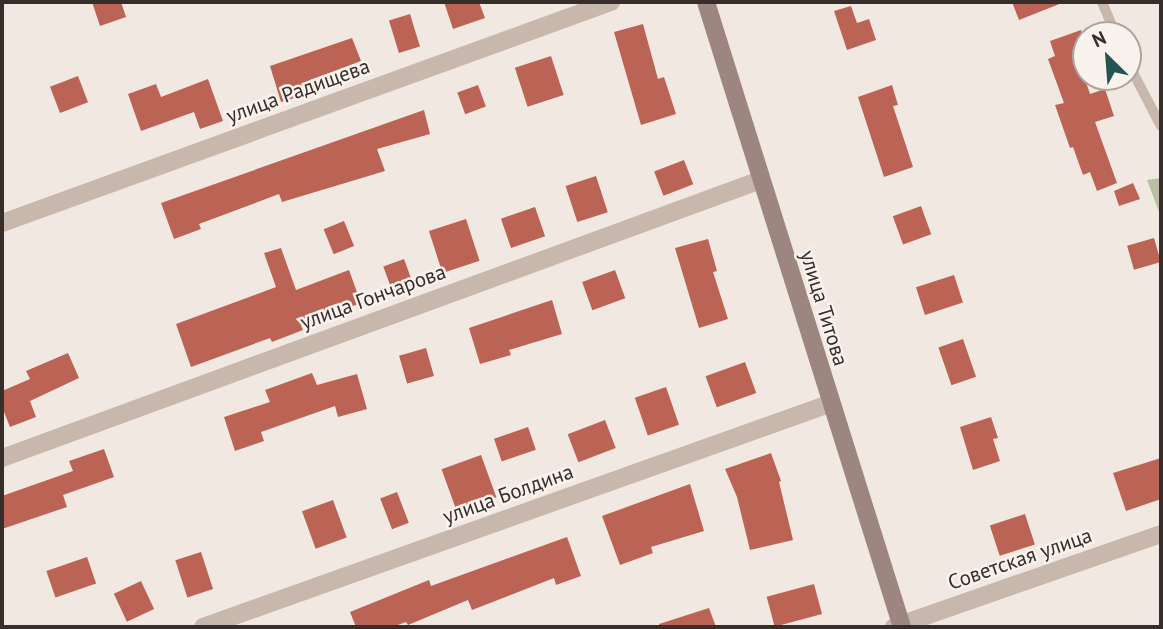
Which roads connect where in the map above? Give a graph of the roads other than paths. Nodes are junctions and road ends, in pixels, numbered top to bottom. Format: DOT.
graph roads {
  1 [pos="611,2"];
  2 [pos="706,2"];
  3 [pos="1101,2"];
  4 [pos="1110,21"];
  5 [pos="1142,90"];
  6 [pos="1161,126"];
  7 [pos="761,180"];
  8 [pos="2,223"];
  9 [pos="829,404"];
  10 [pos="2,458"];
  11 [pos="1161,534"];
  12 [pos="899,626"];
  13 [pos="203,627"];
  1 -- 8 [label="street, улица Радищева"];
  2 -- 7 [label="main road, улица Титова"];
  3 -- 4 [label="lane"];
  5 -- 6 [label="lane"];
  7 -- 9 [label="main road, улица Титова"];
  7 -- 10 [label="street, улица Гончарова"];
  9 -- 12 [label="main road, улица Титова"];
  9 -- 13 [label="street, улица Болдина"];
  11 -- 12 [label="street, Советская улица"];
}
